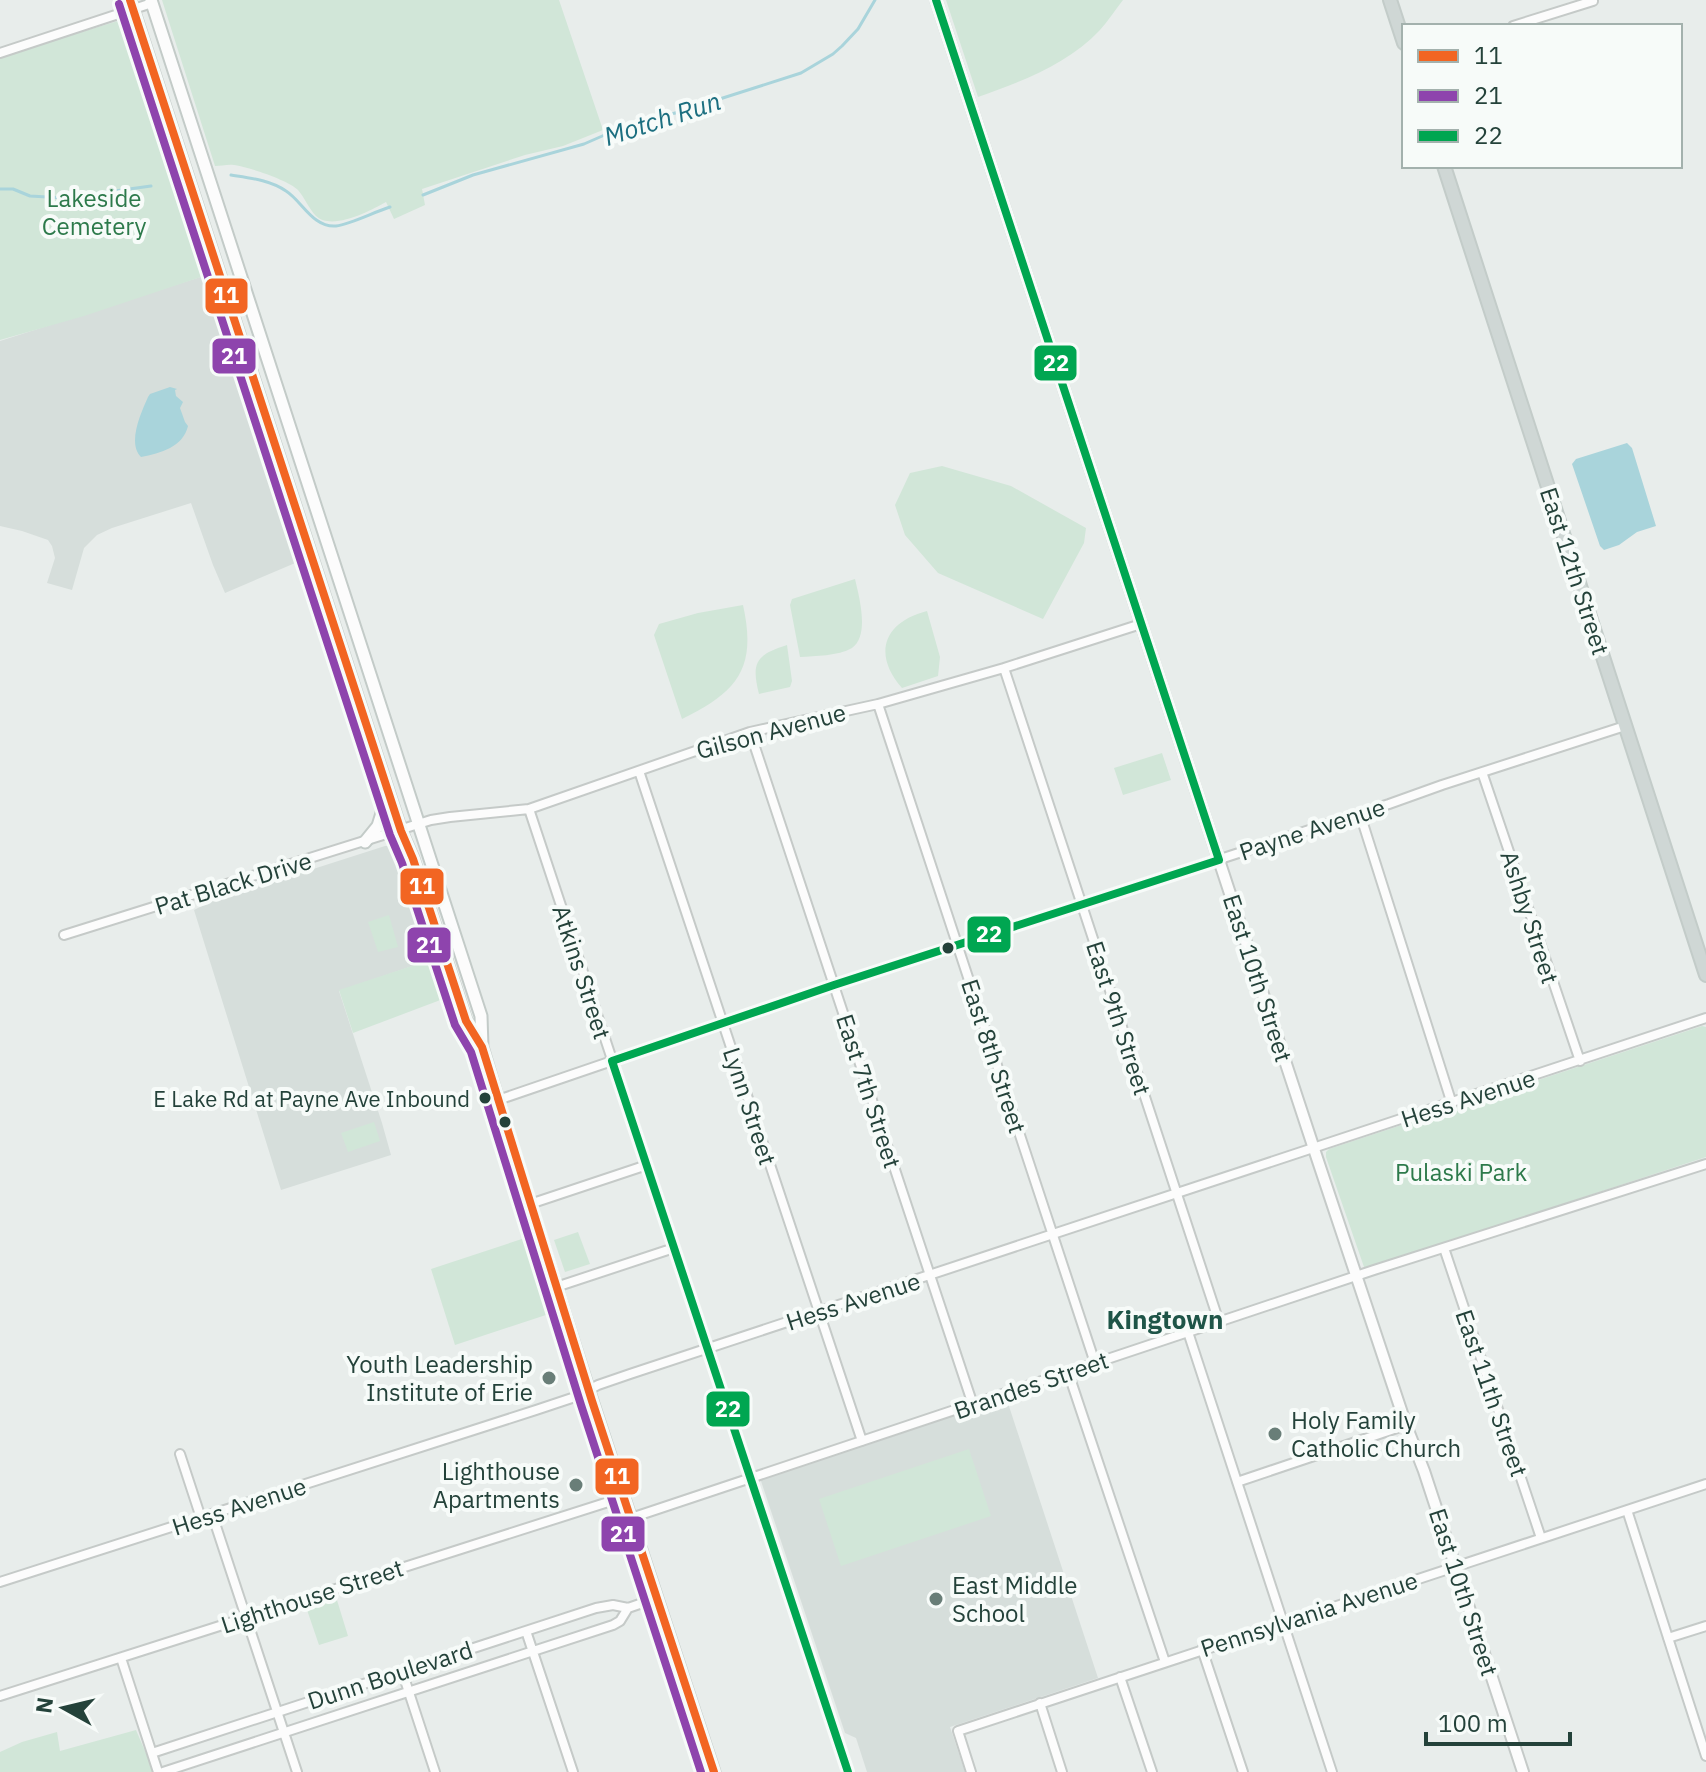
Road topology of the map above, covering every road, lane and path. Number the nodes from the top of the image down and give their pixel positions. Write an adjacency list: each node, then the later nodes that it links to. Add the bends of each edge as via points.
1 (936, 0): 10 (street, East 10th Street)
2 (1390, 0): 7 (main road)
3 (1593, 1): 6 (street)
4 (152, 2): 5 (street); 20 (main road)
5 (132, 5): 8 (street); 17 (main road)
6 (1519, 24)
7 (1402, 37)
8 (0, 53)
9 (1445, 168): 13 (main road, East 12th Street)
10 (1141, 624): 11 (street, Gilson Avenue); 23 (street, East 10th Street)
11 (1004, 668): 12 (street, Gilson Avenue); 24 (street, East 9th Street)
12 (878, 704): 14 (street, Gilson Avenue); 26 (street, East 8th Street)
13 (1625, 726): 16 (street, Payne Avenue); 27 (main road, East 12th Street)
14 (750, 732): 15 (street, Gilson Avenue); 28 (street, East 7th Street)
15 (639, 771): 18 (street, Gilson Avenue); 30 (street, Lynn Street)
16 (1482, 772): 19 (street, Payne Avenue); 33 (street, Ashby Street)
17 (388, 793): 21 (main road); 22 (main road, via 378,826)
18 (529, 809): 20 (street, Gilson Avenue); 32 (street, Atkins Street)
19 (1360, 814): 23 (street, Payne Avenue); 35 (street)
20 (419, 824): 21 (street, Gilson Avenue); 31 (main road, via 481,1016)
21 (401, 831): 22 (street, Pat Black Drive); 31 (main road, via 466,1021)
22 (365, 842): 25 (street, Pat Black Drive)
23 (1219, 860): 24 (street, Payne Avenue); 36 (street, East 10th Street)
24 (1082, 904): 26 (street, Payne Avenue); 39 (street, East 9th Street)
25 (64, 935)
26 (957, 945): 28 (street, Payne Avenue); 41 (street, East 8th Street)
27 (1706, 975)
28 (834, 985): 30 (street, Payne Avenue); 44 (street, East 7th Street)
29 (1706, 1018): 33 (street, Hess Avenue)
30 (723, 1023): 32 (street, Payne Avenue); 47 (street, Lynn Street)
31 (482, 1047): 34 (main road)
32 (612, 1061): 34 (street, Payne Avenue); 38 (street, Atkins Street)
33 (1580, 1061): 35 (street, Hess Avenue)
34 (498, 1100): 40 (main road)
35 (1452, 1104): 36 (street, Hess Avenue)
36 (1314, 1149): 39 (street, Hess Avenue); 45 (street, East 10th Street)
37 (1706, 1164): 43 (street, Brandes Street)
38 (647, 1165): 40 (street); 42 (street, Atkins Street)
39 (1177, 1194): 41 (street, Hess Avenue); 48 (street, East 9th Street)
40 (530, 1204): 46 (main road)
41 (1053, 1235): 44 (street, Hess Avenue); 51 (street, East 8th Street)
42 (674, 1248): 46 (street); 50 (street, Atkins Street)
43 (1444, 1248): 45 (street, Brandes Street); 66 (street, East 11th Street)
44 (930, 1275): 47 (street, Hess Avenue); 54 (street, East 7th Street)
45 (1358, 1276): 48 (street, Brandes Street); 55 (street, East 10th Street)
46 (556, 1287): 53 (main road)
47 (819, 1312): 50 (street, Hess Avenue); 56 (street, Lynn Street)
48 (1219, 1322): 49 (street, Brandes Street)
49 (1188, 1332): 51 (street, Brandes Street); 59 (street)
50 (707, 1349): 53 (street, Hess Avenue); 58 (street, Atkins Street)
51 (1095, 1363): 52 (street, Brandes Street)
52 (1068, 1372): 54 (street, Brandes Street); 79 (street)
53 (589, 1390): 61 (main road); 63 (street, Hess Avenue)
54 (973, 1405): 56 (street, Brandes Street)
55 (1406, 1425): 59 (street); 67 (street, East 10th Street)
56 (862, 1441): 58 (street, Brandes Street)
57 (180, 1454): 64 (street)
58 (750, 1478): 65 (street, Brandes Street); 89 (street, Atkins Street)
59 (1237, 1482): 72 (street)
60 (1706, 1484): 62 (street, Pennsylvania Avenue)
61 (624, 1497): 65 (main road); 71 (street, Lighthouse Street)
62 (1627, 1510): 66 (street, Pennsylvania Avenue); 75 (street)
63 (212, 1514): 64 (street, Hess Avenue); 71 (street)
64 (201, 1518): 68 (street, Hess Avenue)
65 (631, 1518): 69 (main road)
66 (1541, 1538): 67 (street, Pennsylvania Avenue)
67 (1455, 1566): 72 (street, Pennsylvania Avenue); 100 (street, East 10th Street)
68 (0, 1582)
69 (657, 1598): 70 (street, Dunn Boulevard); 94 (main road)
70 (628, 1608): 74 (street, Dunn Boulevard, via 605,1605); 77 (street, Dunn Boulevard, via 613,1625)
71 (247, 1617): 78 (street, Lighthouse Street); 85 (street)
72 (1283, 1623): 76 (street, Pennsylvania Avenue); 99 (street)
73 (1706, 1626): 75 (street)
74 (526, 1631): 77 (street); 80 (street, Dunn Boulevard)
75 (1668, 1638): 88 (street)
76 (1202, 1649): 79 (street, Pennsylvania Avenue); 98 (street)
77 (532, 1651): 82 (street, Dunn Boulevard); 93 (street)
78 (121, 1658): 83 (street, Lighthouse Street); 87 (street)
79 (1165, 1662): 81 (street, Pennsylvania Avenue)
80 (402, 1671): 82 (street); 85 (street, Dunn Boulevard)
81 (1120, 1677): 84 (street, Pennsylvania Avenue); 97 (street)
82 (409, 1692): 86 (street, Dunn Boulevard); 92 (street)
83 (0, 1696)
84 (1040, 1703): 95 (street, Pennsylvania Avenue, via 958,1731); 96 (street)
85 (277, 1712): 86 (street); 87 (street, Dunn Boulevard)
86 (284, 1733): 90 (street, Dunn Boulevard); 91 (street)
87 (152, 1753): 90 (street)
88 (1706, 1756)
89 (844, 1771)
90 (161, 1772)
91 (297, 1772)
92 (435, 1772)
93 (573, 1772)
94 (714, 1772)
95 (971, 1772)
96 (1062, 1772)
97 (1152, 1772)
98 (1243, 1772)
99 (1332, 1772)
100 (1523, 1772)

